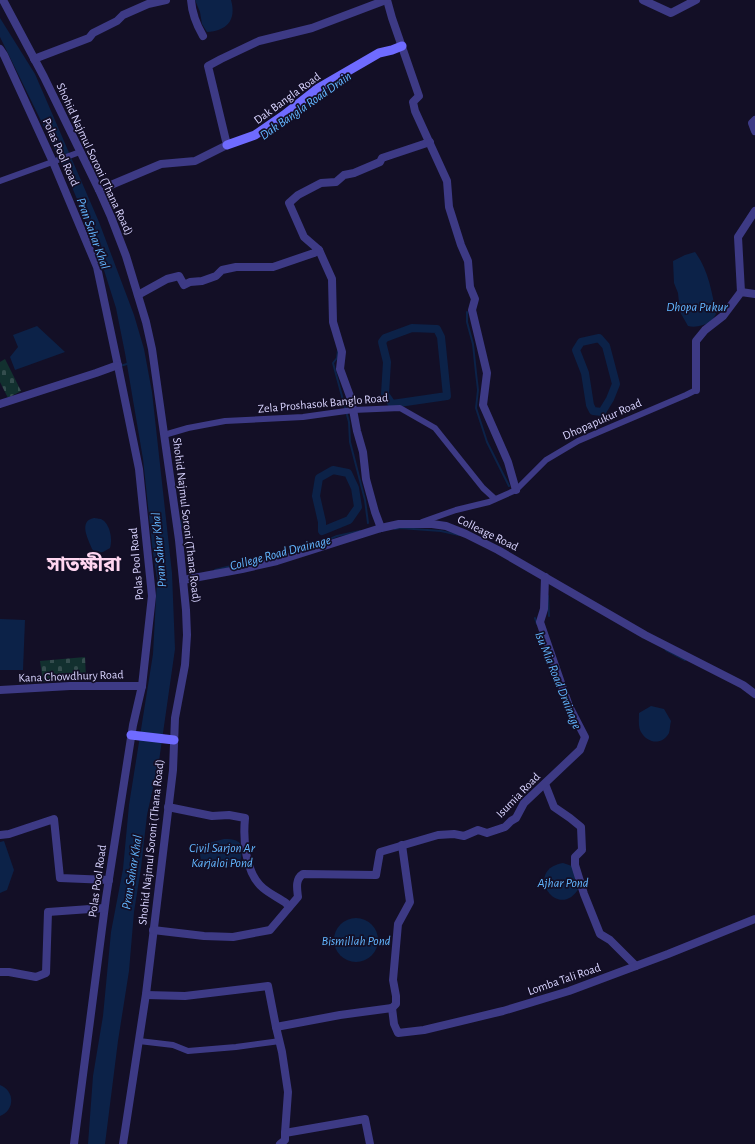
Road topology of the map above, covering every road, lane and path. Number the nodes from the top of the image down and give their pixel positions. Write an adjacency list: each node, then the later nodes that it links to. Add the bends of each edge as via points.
1 (3, 0): 10 (street, Shohid Najmul Soroni (Thana Road))
2 (166, 0): 10 (street, via 148,4 123,15 89,38)
3 (191, 0): 7 (street, via 192,13)
4 (386, 0): 8 (street); 14 (street, via 312,28 259,41 208,66)
5 (643, 0): 6 (street, via 671,13)
6 (696, 0)
7 (203, 36)
8 (402, 46): 13 (street, via 419,96 413,102 415,111); 14 (main road, Dak Bangla Road, via 379,53 317,89 255,135)
9 (0, 49): 16 (street, Polas Pool Road)
10 (34, 60): 15 (street, Shohid Najmul Soroni (Thana Road))
11 (755, 120): 12 (street, via 752,123)
12 (755, 131)
13 (430, 142): 20 (street, via 385,156 380,162 344,175 336,182 321,183 292,199 290,202 304,237); 29 (street, via 446,181 449,207 460,245 468,261 470,287 476,299 472,310 486,373 483,405 508,462)
14 (227, 146): 18 (street, via 195,161 160,164)
15 (80, 152): 16 (street); 18 (street, Shohid Najmul Soroni (Thana Road))
16 (54, 162): 17 (street); 24 (street, Polas Pool Road, via 97,267)
17 (0, 181)
18 (99, 190): 23 (street, Shohid Najmul Soroni (Thana Road), via 126,256)
19 (755, 212): 21 (street, via 738,237)
20 (319, 250): 23 (street, via 272,267 236,267 222,270 216,276 184,285 179,276 167,279); 27 (street, via 332,279 333,322 342,352 340,368)
21 (741, 292): 22 (street); 25 (street, Dhopapukur Road, via 723,316 696,341)
22 (755, 294)
23 (138, 295): 28 (street, Shohid Najmul Soroni (Thana Road), via 152,349)
24 (118, 364): 26 (street); 35 (street, Polas Pool Road, via 138,469 152,596)
25 (696, 390): 29 (street, Dhopapukur Road, via 578,441 546,460)
26 (0, 404)
27 (354, 410): 28 (street, Zela Proshasok Banglo Road, via 304,417 224,421); 30 (street, Zela Proshasok Banglo Road, via 400,408 435,428 483,488); 32 (street, via 366,479)
28 (164, 435): 34 (street, Shohid Najmul Soroni (Thana Road))
29 (516, 490): 30 (street, Dhopapukur Road)
30 (495, 499): 31 (street, Dhopapukur Road)
31 (418, 523): 32 (street, Colleage Road); 33 (street, Colleage Road, via 446,526 466,534)
32 (381, 528): 34 (street, Colleage Road, via 277,561)
33 (545, 577): 37 (street, Colleage Road, via 645,636 743,685); 40 (street, Isumia Road, via 544,610 540,622 569,706 586,737 580,750)
34 (183, 580): 39 (street, Shohid Najmul Soroni (Thana Road), via 186,650)
35 (142, 686): 36 (street, Kana Chowdhury Road, via 70,686); 38 (street, Polas Pool Road)
36 (0, 690)
37 (755, 694)
38 (131, 735): 39 (main road); 44 (street, Polas Pool Road)
39 (174, 740): 41 (street, Shohid Najmul Soroni (Thana Road))
40 (545, 784): 43 (street, Isumia Road, via 524,803 516,818 505,827 487,832 478,830 464,836 438,834); 49 (street, via 554,807 581,827 582,850 575,857 575,865 600,934 610,940)
41 (168, 807): 45 (street, via 212,816 229,815 245,818 243,838 249,864 256,879 263,888); 48 (street, Shohid Najmul Soroni (Thana Road))
42 (0, 835): 44 (street, via 54,819 60,878)
43 (402, 845): 45 (street, Isumia Road, via 380,852 376,875 303,874 297,882 298,897); 52 (street, via 410,902 398,924 393,980 396,1004)
44 (109, 880): 46 (street, Polas Pool Road)
45 (289, 907): 48 (street, via 270,930 233,937)
46 (104, 908): 50 (street, via 48,912 46,973 36,977); 57 (street, Polas Pool Road)
47 (755, 918): 49 (street, Lomba Tali Road)
48 (153, 930): 51 (street, Shohid Najmul Soroni (Thana Road))
49 (636, 966): 52 (street, Lomba Tali Road, via 503,1012 424,1030 398,1033)
50 (0, 972)
51 (146, 995): 53 (street, via 185,996 268,986); 54 (street, Shohid Najmul Soroni (Thana Road))
52 (392, 1008): 53 (street)
53 (276, 1027): 55 (street)
54 (138, 1041): 55 (street, via 174,1045 188,1052); 58 (street, Shohid Najmul Soroni (Thana Road))
55 (280, 1041): 56 (street, via 288,1092)
56 (285, 1133): 59 (street, via 285,1140); 60 (street, via 365,1119)
57 (74, 1144)
58 (123, 1144)
59 (280, 1144)
60 (370, 1144)

